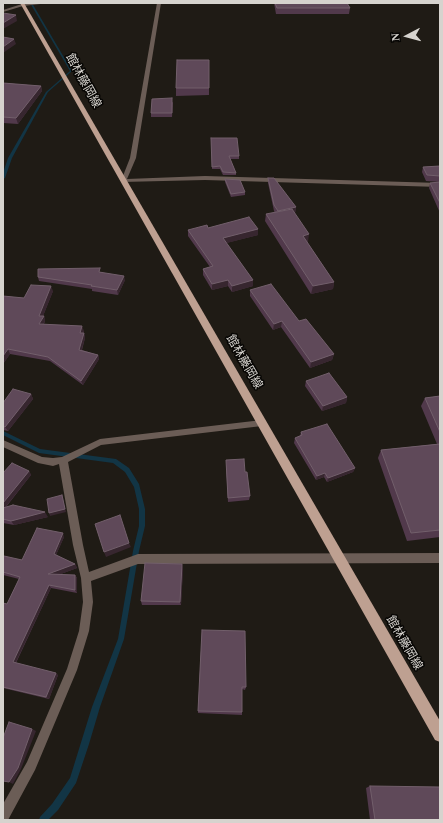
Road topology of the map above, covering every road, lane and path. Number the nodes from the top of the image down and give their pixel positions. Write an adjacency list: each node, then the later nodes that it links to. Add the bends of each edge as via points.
1 (47, 3): 3 (street)
2 (159, 3): 5 (street, via 133,158)
3 (23, 4): 4 (street); 5 (main road, 館林藤岡線)
4 (3, 11)
5 (124, 181): 6 (street, via 205,178); 7 (main road, 館林藤岡線)
6 (440, 185)
7 (262, 423): 9 (street, via 100,442); 11 (main road, 館林藤岡線)
8 (3, 443): 9 (street, via 41,460)
9 (64, 460): 12 (street)
10 (440, 558): 11 (street)
11 (339, 559): 12 (street, via 138,559); 13 (main road, 館林藤岡線)
12 (86, 578): 14 (street, via 88,602 84,632 72,670 31,766)
13 (440, 735)
14 (3, 816)

